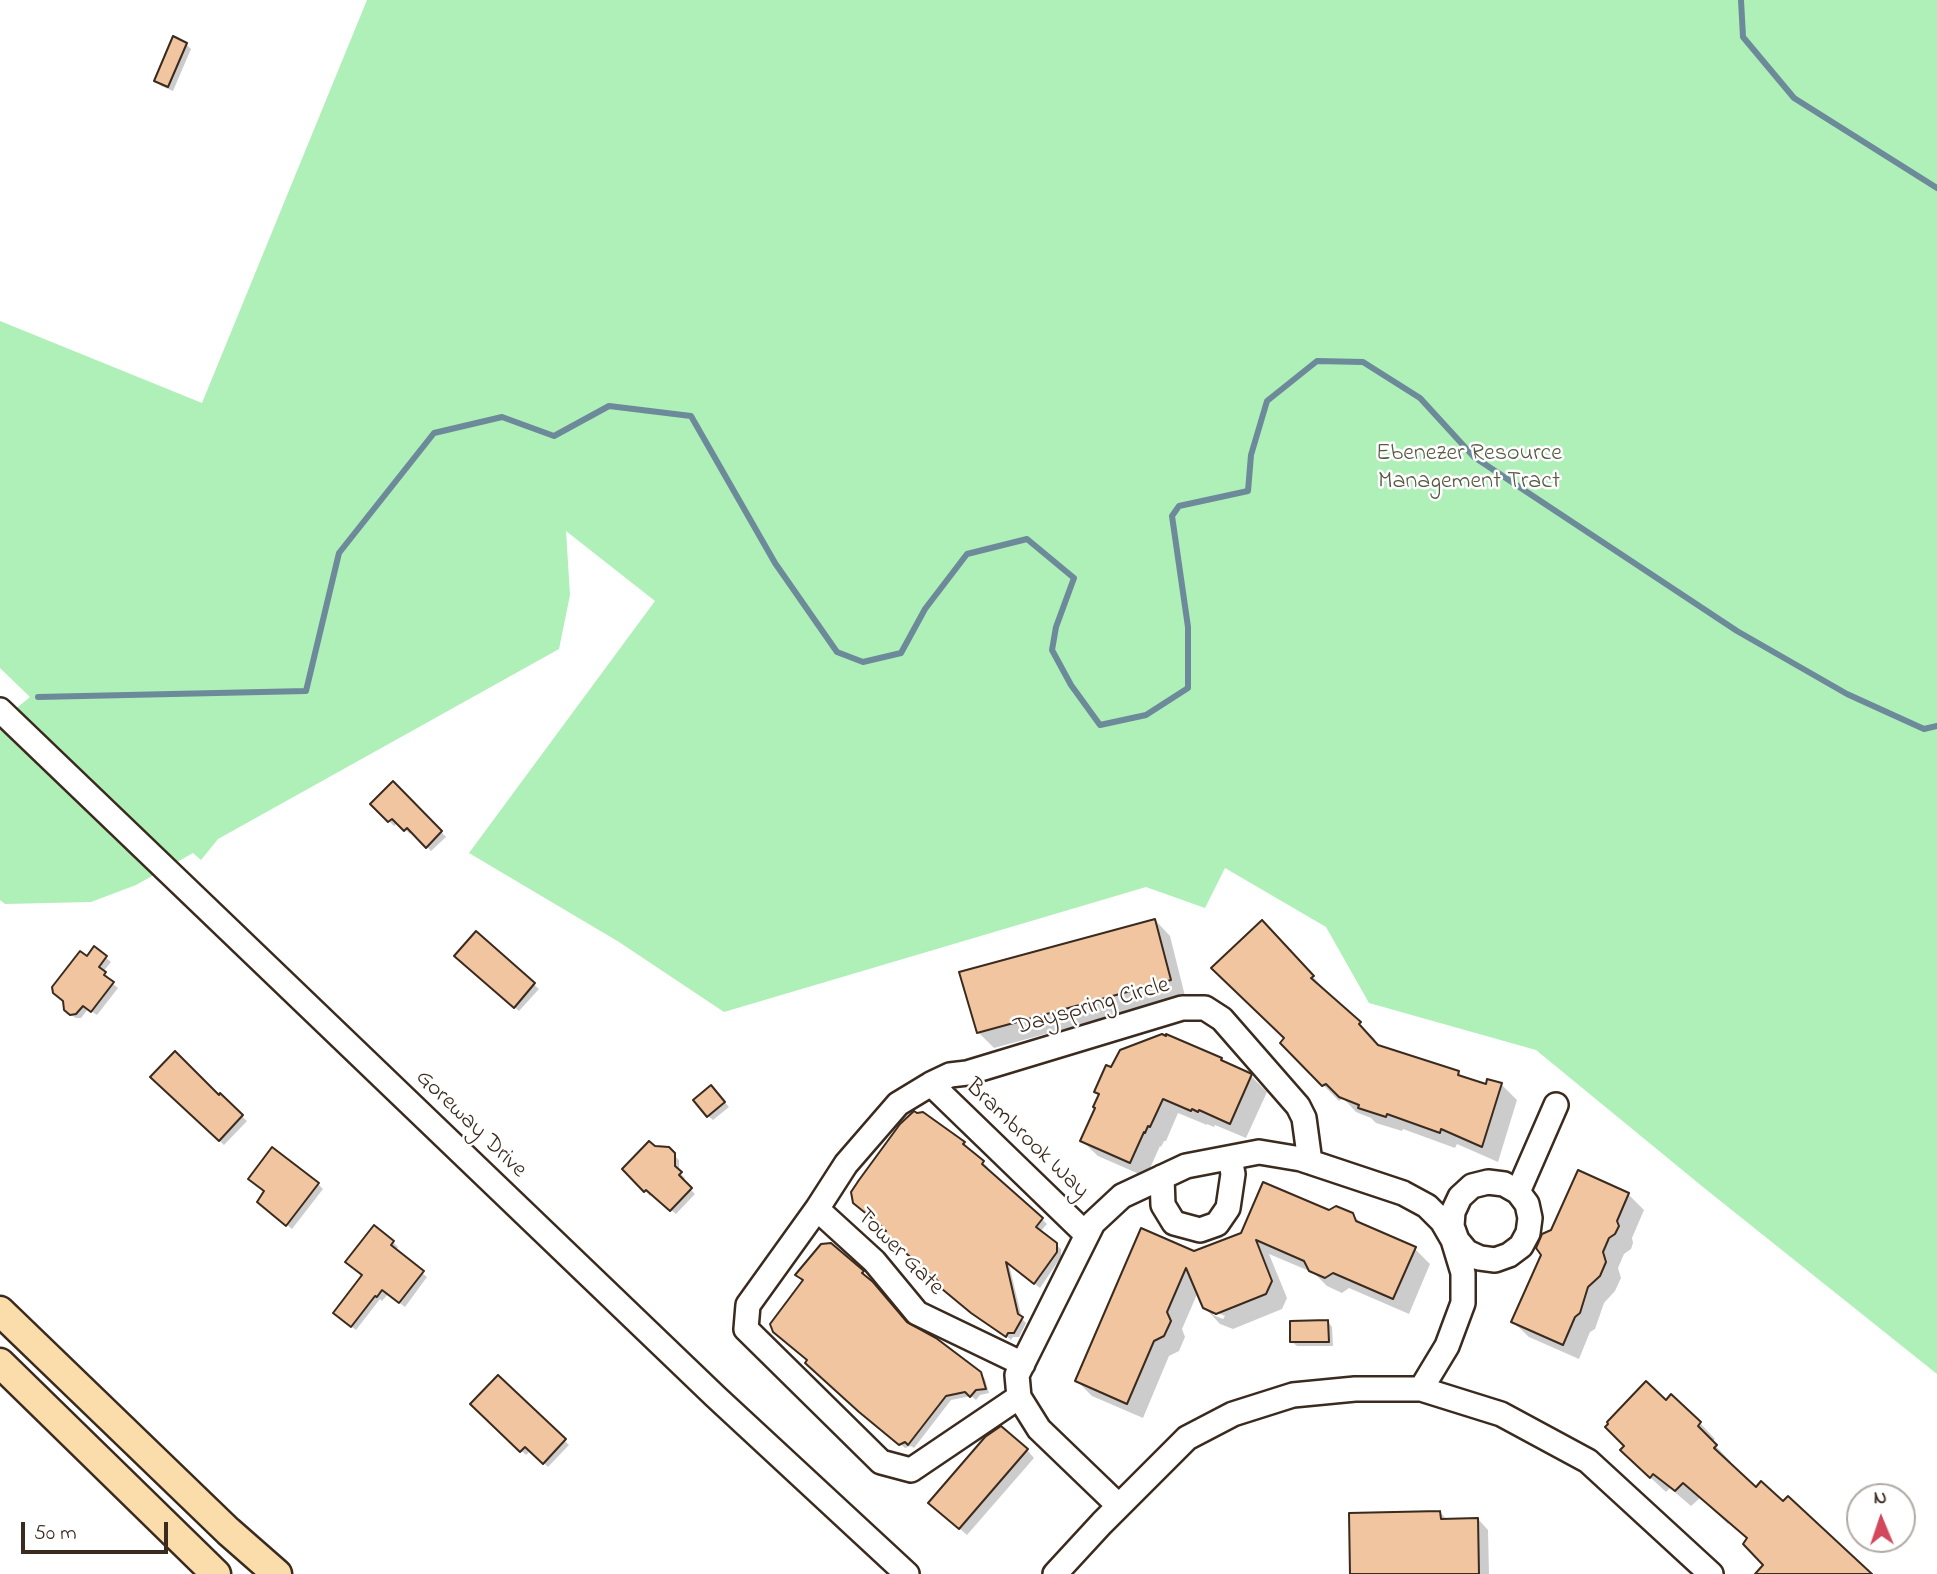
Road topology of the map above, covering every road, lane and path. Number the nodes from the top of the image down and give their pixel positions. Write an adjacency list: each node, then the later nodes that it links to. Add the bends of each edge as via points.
1 (0, 710): 21 (street, Goreway Drive, via 716,1397)
2 (931, 1084): 5 (street, Dayspring Circle, via 1182,1009 1205,1008 1222,1019 1298,1106); 8 (street, Brambrook Way, via 898,1104 846,1164); 10 (street, Brambrook Way)
3 (1556, 1105): 7 (street)
4 (1230, 1158): 5 (street, via 1259,1152); 6 (street, via 1186,1167); 6 (street, via 1233,1174 1228,1208 1217,1224 1200,1230 1174,1223 1163,1205)
5 (1310, 1161): 9 (street, via 1403,1193 1442,1220)
6 (1162, 1178): 10 (street, via 1122,1196 1093,1223)
7 (1518, 1192): 9 (street, via 1504,1184 1472,1186 1460,1197); 12 (street, via 1530,1219 1521,1246 1495,1260)
8 (817, 1209): 15 (street, Tower Gate, via 874,1261 917,1313); 17 (street, Brambrook Way, via 748,1305 746,1329 881,1462 911,1470)
9 (1450, 1220): 11 (street); 12 (street, via 1457,1240)
10 (1087, 1235): 15 (street)
11 (1457, 1252): 12 (street); 16 (street, via 1463,1273 1463,1303 1447,1346)
12 (1480, 1258)
13 (0, 1311): 20 (main road)
14 (0, 1363): 19 (main road)
15 (1023, 1364): 17 (street, via 1017,1375)
16 (1421, 1389): 18 (street, via 1293,1395 1233,1413 1187,1438); 23 (street, via 1502,1414 1588,1461)
17 (1019, 1397): 18 (street, via 1039,1429)
18 (1119, 1506): 22 (street)
19 (216, 1574)
20 (277, 1574)
21 (907, 1574)
22 (1055, 1574)
23 (1711, 1574)

